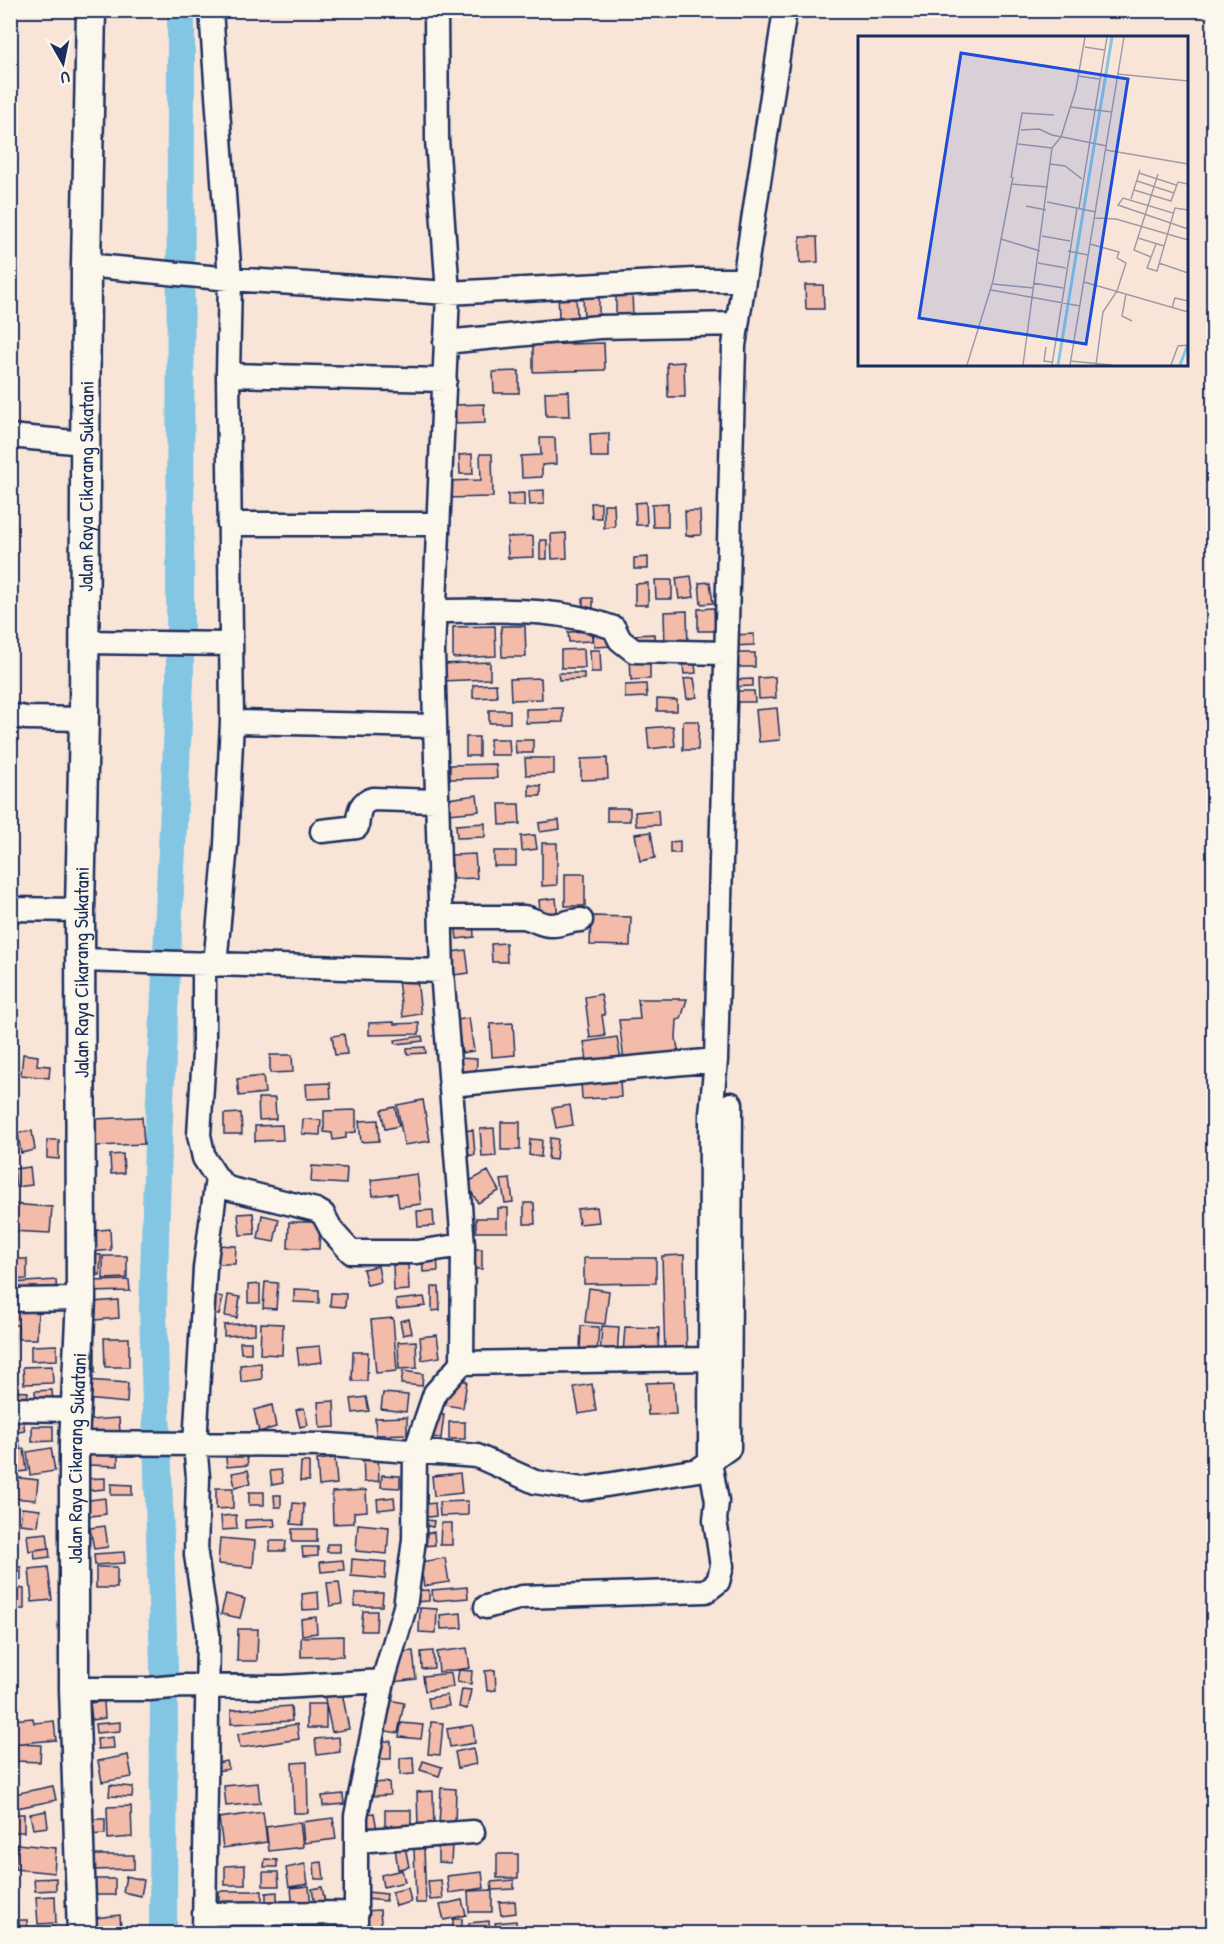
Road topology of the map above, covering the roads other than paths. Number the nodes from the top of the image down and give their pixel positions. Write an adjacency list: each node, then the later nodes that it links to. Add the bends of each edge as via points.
1 (91, 10): 5 (main road, Jalan Raya Cikarang Sukatani)
2 (212, 10): 6 (street)
3 (436, 10): 8 (street, via 437,139)
4 (785, 10): 7 (street)
5 (86, 265): 6 (street); 14 (main road, Jalan Raya Cikarang Sukatani)
6 (219, 278): 8 (street); 11 (street)
7 (744, 280): 8 (street); 9 (street)
8 (448, 293): 10 (street)
9 (736, 324): 10 (street, via 599,327); 20 (street)
10 (445, 342): 12 (street)
11 (228, 375): 12 (street); 15 (street)
12 (445, 380): 16 (street)
13 (10, 436): 14 (street)
14 (84, 443): 18 (main road, Jalan Raya Cikarang Sukatani)
15 (229, 524): 16 (street); 19 (street)
16 (437, 524): 17 (street)
17 (435, 611): 20 (street, via 550,612 614,628 634,651); 24 (street)
18 (84, 642): 19 (street); 22 (main road, Jalan Raya Cikarang Sukatani)
19 (225, 644): 23 (street)
20 (725, 653): 34 (street)
21 (10, 716): 22 (street)
22 (84, 719): 28 (main road, Jalan Raya Cikarang Sukatani)
23 (232, 722): 24 (street); 32 (street, via 226,845)
24 (435, 726): 25 (street)
25 (437, 801): 26 (street, via 373,799 359,809 357,827); 29 (street)
26 (322, 831)
27 (10, 909): 28 (street)
28 (80, 910): 31 (main road, Jalan Raya Cikarang Sukatani)
29 (441, 916): 30 (street, via 523,917 553,926); 33 (street)
30 (581, 920)
31 (81, 960): 32 (street); 39 (main road, Jalan Raya Cikarang Sukatani)
32 (205, 963): 33 (street); 37 (street, via 199,1135 204,1158)
33 (442, 971): 35 (street)
34 (716, 1060): 35 (street); 36 (street)
35 (450, 1085): 38 (street)
36 (711, 1114): 41 (street); 48 (street, via 730,1104 729,1448)
37 (217, 1178): 38 (street, via 227,1188 316,1210 351,1252 417,1252); 46 (street, via 205,1268)
38 (463, 1245): 42 (street)
39 (81, 1299): 40 (street); 44 (main road, Jalan Raya Cikarang Sukatani)
40 (10, 1300)
41 (710, 1359): 42 (street); 48 (street)
42 (462, 1363): 47 (street, via 435,1393)
43 (10, 1408): 44 (street)
44 (74, 1410): 45 (main road, Jalan Raya Cikarang Sukatani)
45 (74, 1443): 46 (street); 52 (main road, Jalan Raya Cikarang Sukatani)
46 (192, 1444): 47 (street, via 329,1445); 51 (street, via 198,1477 196,1555 208,1634)
47 (415, 1452): 48 (street, via 477,1456 535,1482 582,1490 698,1470); 50 (street, via 414,1540 405,1607)
48 (710, 1462): 49 (street, via 722,1566 717,1582 706,1591 522,1597)
49 (486, 1606)
50 (383, 1681): 51 (street, via 282,1687); 54 (street, via 358,1799)
51 (207, 1686): 52 (street); 56 (street)
52 (74, 1689): 57 (main road, Jalan Raya Cikarang Sukatani)
53 (473, 1832): 54 (street)
54 (357, 1841): 55 (street)
55 (356, 1923): 56 (street)
56 (204, 1924)
57 (82, 1934)

